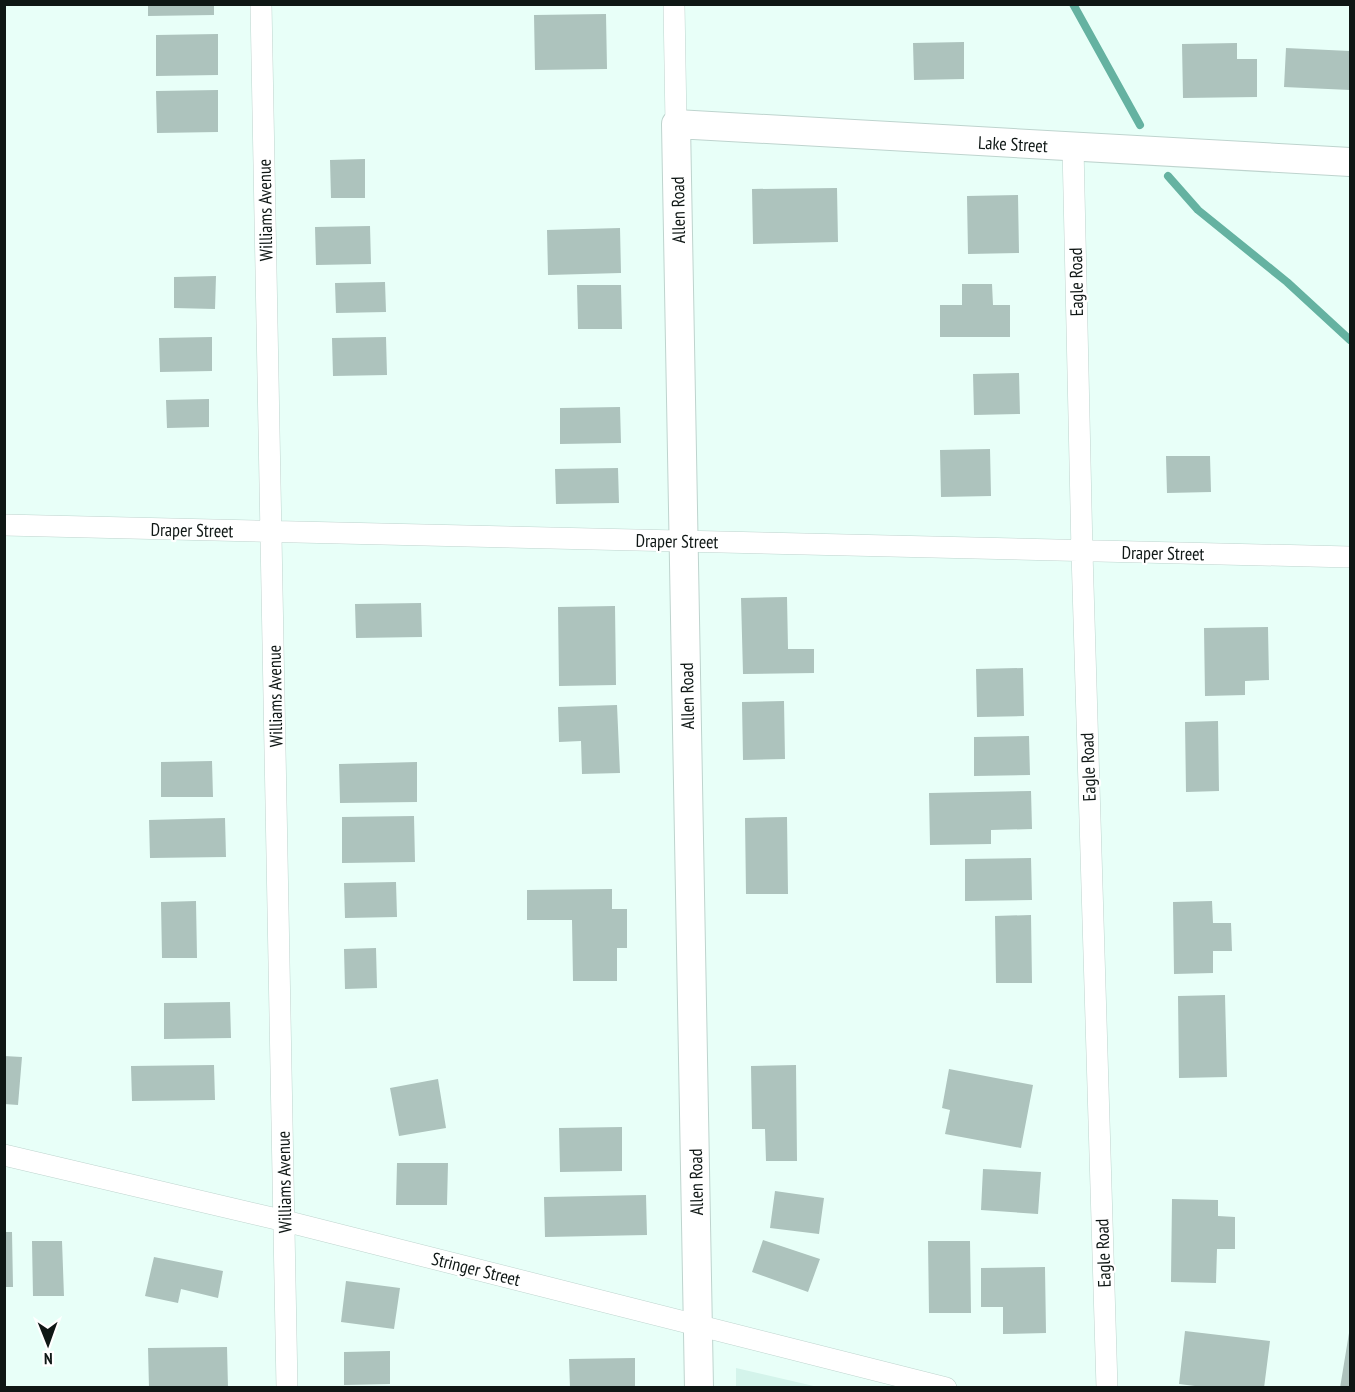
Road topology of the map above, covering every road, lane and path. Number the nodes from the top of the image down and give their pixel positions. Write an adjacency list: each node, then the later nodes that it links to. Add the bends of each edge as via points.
1 (261, 4): 7 (street, Williams Avenue)
2 (674, 4): 3 (street, Allen Road)
3 (676, 124): 4 (street, Lake Street); 8 (street, Allen Road)
4 (1073, 147): 5 (street, Lake Street); 9 (street, Eagle Road)
5 (1350, 162)
6 (4, 525): 7 (street, Draper Street)
7 (272, 532): 8 (street, Draper Street); 12 (street, Williams Avenue)
8 (684, 541): 9 (street, Draper Street); 13 (street, Allen Road)
9 (1082, 552): 10 (street, Draper Street); 17 (street, Eagle Road)
10 (1350, 557)
11 (4, 1155): 12 (street, Stringer Street)
12 (285, 1221): 13 (street, Stringer Street); 14 (street, Williams Avenue)
13 (699, 1326): 15 (street, Allen Road); 16 (street, Stringer Street)
14 (288, 1388)
15 (699, 1388)
16 (946, 1388)
17 (1107, 1388)

